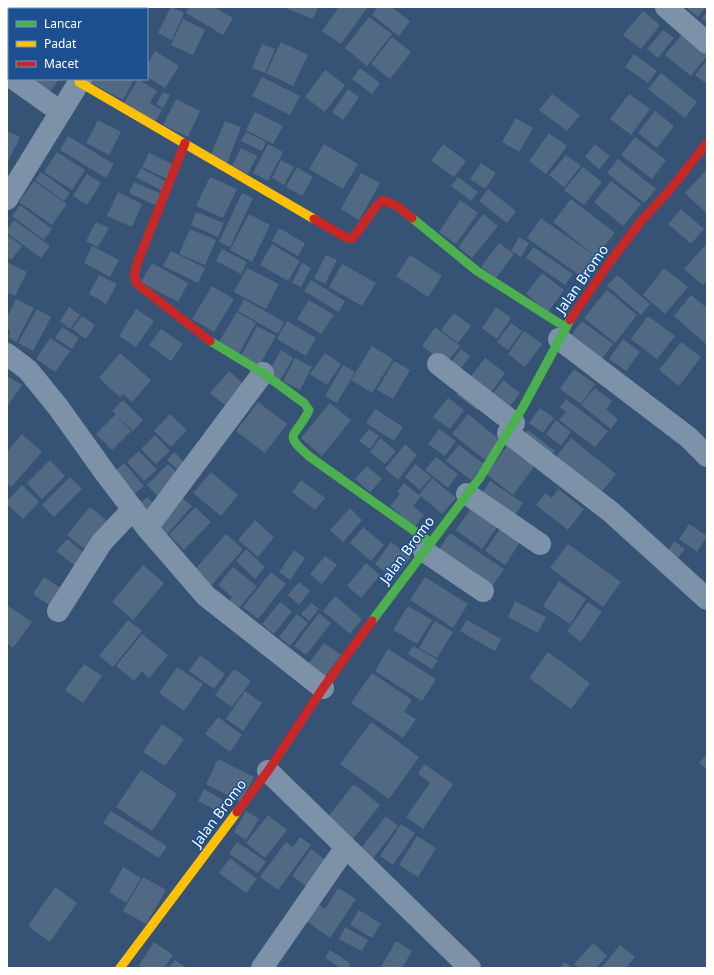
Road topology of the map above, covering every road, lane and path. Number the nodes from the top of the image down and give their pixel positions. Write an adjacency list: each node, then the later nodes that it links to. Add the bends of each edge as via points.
1 (666, 7): 2 (street)
2 (707, 43)
3 (15, 80): 5 (street)
4 (80, 81): 5 (street); 6 (street)
5 (61, 112): 8 (street)
6 (185, 143): 9 (street, via 347,238 353,238 377,205 383,200 390,202 477,271); 12 (street, via 138,261 134,275 137,284 203,337)
7 (707, 144): 9 (street, Jalan Bromo, via 609,263)
8 (7, 199)
9 (562, 333): 13 (street, Jalan Bromo); 14 (street, via 688,437)
10 (7, 354): 16 (street, via 28,370 38,382)
11 (438, 364): 13 (street)
12 (263, 373): 17 (street); 19 (street, via 304,402 309,410 296,428 292,439 294,443)
13 (511, 428): 15 (street, Jalan Bromo); 21 (street, via 611,512)
14 (707, 456)
15 (467, 494): 18 (street); 19 (street, Jalan Bromo)
16 (133, 509): 17 (street); 22 (street, via 102,542)
17 (147, 528): 23 (street, via 206,596)
18 (540, 544)
19 (427, 547): 20 (street); 23 (street, Jalan Bromo)
20 (483, 591)
21 (707, 598)
22 (58, 611)
23 (324, 688): 24 (street, Jalan Bromo)
24 (268, 771): 25 (street); 26 (street, Jalan Bromo)
25 (346, 847): 27 (street); 28 (street)
26 (120, 968)
27 (262, 968)
28 (470, 968)

